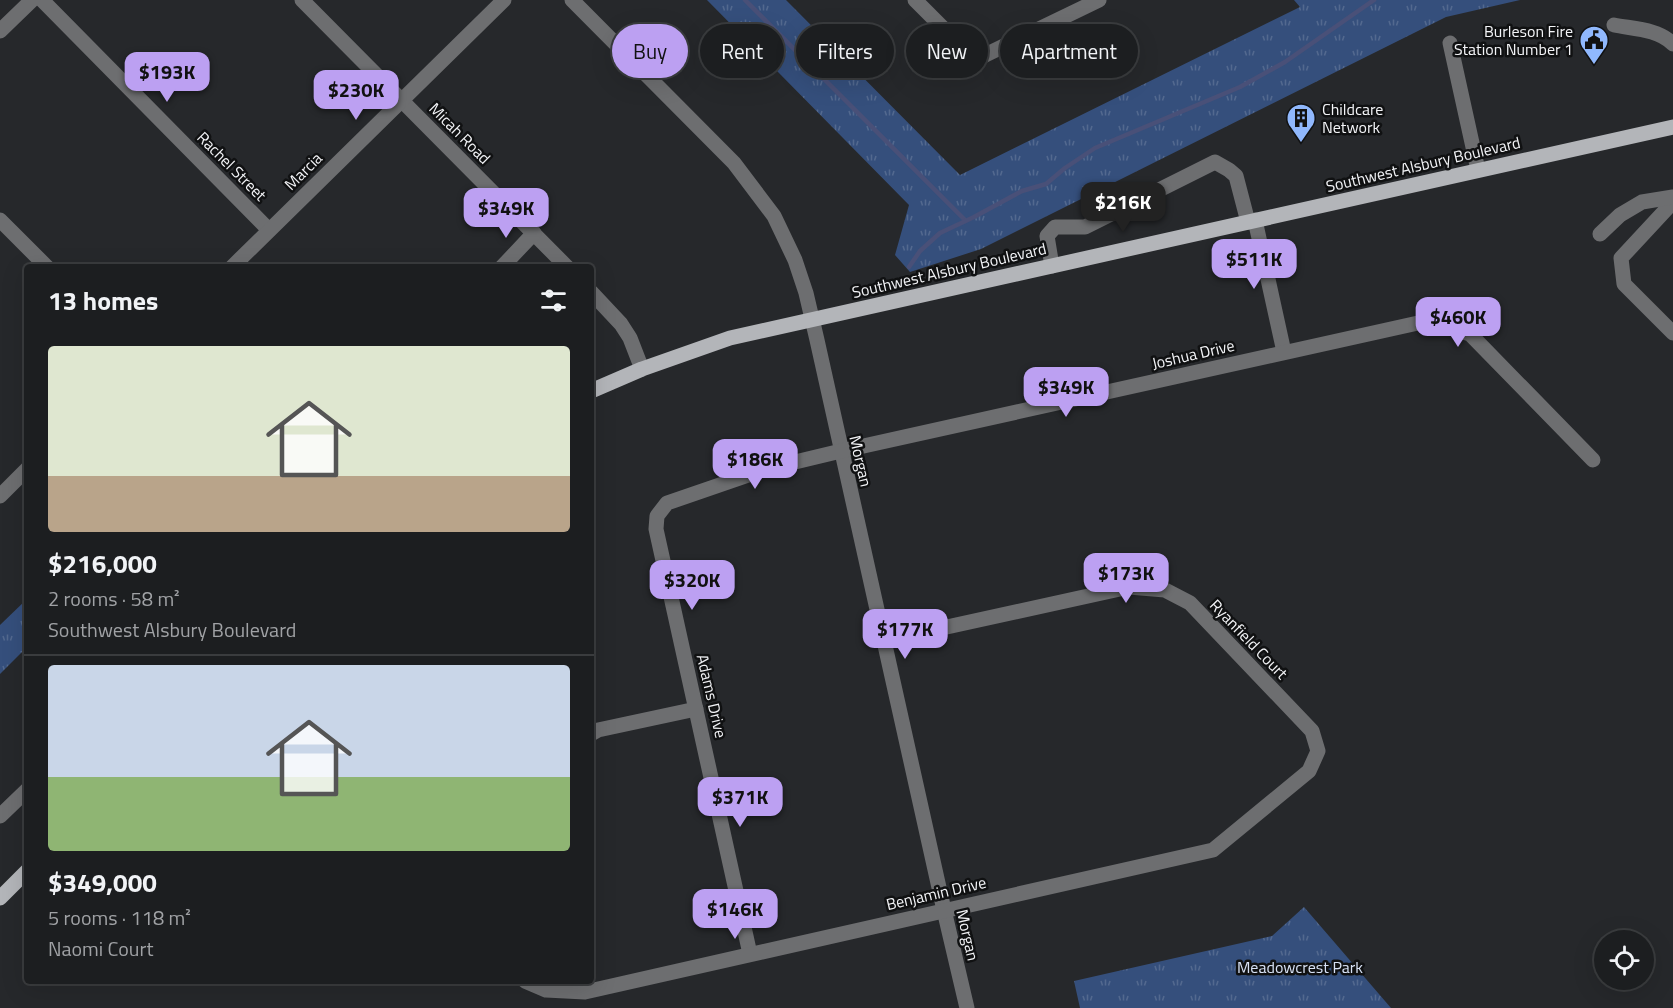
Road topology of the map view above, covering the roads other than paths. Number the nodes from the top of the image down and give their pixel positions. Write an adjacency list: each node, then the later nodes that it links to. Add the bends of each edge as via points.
1 (32, 0): 9 (street)
2 (42, 0): 19 (street, Rachel Street)
3 (303, 0): 12 (street, Micah Road)
4 (504, 0): 12 (street, Marcia)
5 (572, 0): 28 (street, Morgan, via 734,163 774,216 795,260)
6 (915, 0): 7 (street, via 975,60)
7 (1099, 0)
8 (1614, 25): 11 (street, via 1662,35)
9 (0, 31)
10 (1450, 43): 14 (street)
11 (1673, 44)
12 (401, 100): 19 (street, Marcia); 20 (street, Micah Road)
13 (1673, 127): 14 (main road, Southwest Alsbury Boulevard)
14 (1479, 170): 18 (main road, Southwest Alsbury Boulevard)
15 (1673, 197): 21 (street, via 1642,202)
16 (1673, 202): 29 (street, via 1621,258 1624,284)
17 (0, 220): 22 (street)
18 (1251, 221): 26 (main road, Southwest Alsbury Boulevard); 26 (street, via 1236,176 1215,162 1085,227 1055,226 1047,236); 30 (street)
19 (269, 230): 23 (street, Marcia)
20 (534, 233): 24 (street); 25 (street, Micah Road)
21 (1600, 234)
22 (44, 264)
23 (235, 264)
24 (505, 264)
25 (564, 264)
26 (1052, 266): 28 (main road, Southwest Alsbury Boulevard)
27 (594, 295): 31 (street, via 626,331)
28 (812, 319): 31 (main road, Southwest Alsbury Boulevard, via 730,338); 33 (street, Morgan)
29 (1673, 333)
30 (1284, 352): 33 (street, Joshua Drive); 34 (street, Joshua Drive, via 1418,323 1470,334)
31 (642, 369): 32 (main road, Southwest Alsbury Boulevard)
32 (594, 390)
33 (840, 451): 37 (street, Joshua Drive, via 766,469 667,503); 38 (street, Morgan)
34 (1593, 460)
35 (24, 471): 36 (street)
36 (3, 488)
37 (657, 516): 39 (street, Adams Drive, via 656,529)
38 (884, 641): 41 (street, Ryanfield Court, via 1130,587 1165,590 1190,603 1304,722 1312,731); 46 (street, Morgan)
39 (696, 709): 40 (street); 47 (street, Adams Drive)
40 (594, 732)
41 (1318, 751): 46 (street, Benjamin Drive, via 1309,771 1213,850)
42 (24, 792): 43 (street)
43 (3, 806)
44 (24, 874): 45 (main road)
45 (0, 898)
46 (944, 910): 47 (street, Benjamin Drive); 49 (street, Morgan)
47 (750, 954): 48 (street, Benjamin Drive, via 585,992 546,990)
48 (532, 984)
49 (967, 1008)

